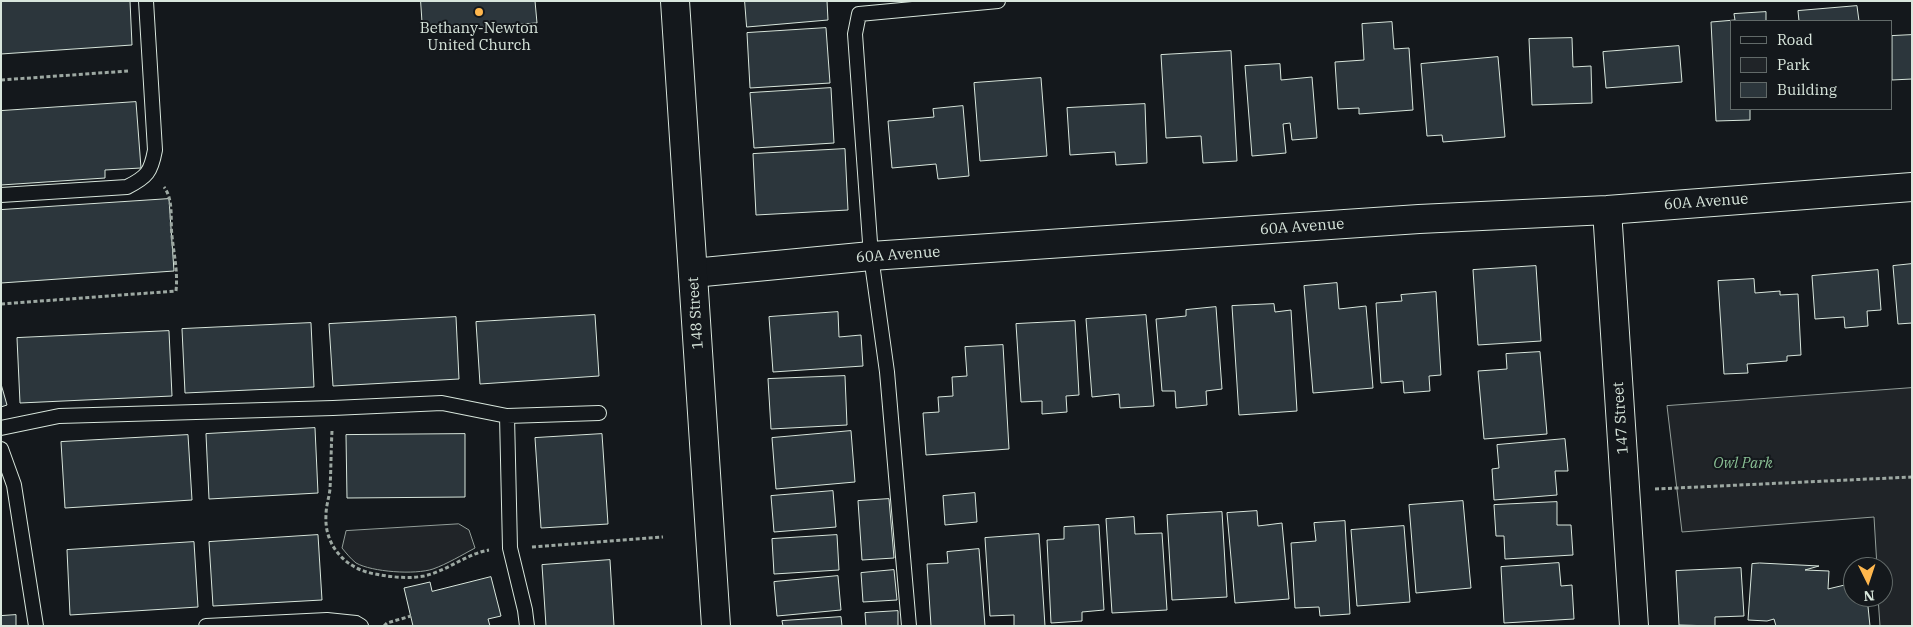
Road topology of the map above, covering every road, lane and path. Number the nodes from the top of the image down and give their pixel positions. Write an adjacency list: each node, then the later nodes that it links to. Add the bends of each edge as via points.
1 (146, 1): 4 (lane)
2 (675, 1): 11 (street, 148 Street)
3 (998, 1): 10 (lane, via 859,14 855,34)
4 (150, 70): 5 (path); 6 (lane, via 155,150)
5 (1, 80)
6 (152, 168): 8 (lane, via 142,180 127,187); 12 (path, via 170,194 178,276 176,291)
7 (1912, 187): 9 (street, 60A Avenue)
8 (1, 195)
9 (1607, 210): 10 (street, 60A Avenue, via 1419,219); 31 (street, 147 Street)
10 (871, 256): 11 (street, 60A Avenue); 30 (lane, via 887,372)
11 (693, 273): 29 (street, 148 Street)
12 (1, 304)
13 (333, 408): 15 (lane, via 442,403); 16 (lane, via 59,416); 22 (path, via 330,489 325,516 327,534 346,563 363,572 412,578 474,554)
14 (599, 413): 15 (lane)
15 (507, 416): 22 (lane)
16 (1, 428)
17 (1, 449): 24 (lane, via 14,485)
18 (1912, 477): 19 (path)
19 (1654, 489)
20 (663, 537): 21 (path)
21 (550, 545)
22 (510, 548): 28 (lane)
23 (411, 616): 27 (path)
24 (36, 626)
25 (206, 626): 26 (lane, via 327,620)
26 (361, 626)
27 (384, 626)
28 (527, 626)
29 (716, 626)
30 (909, 626)
31 (1634, 626)

